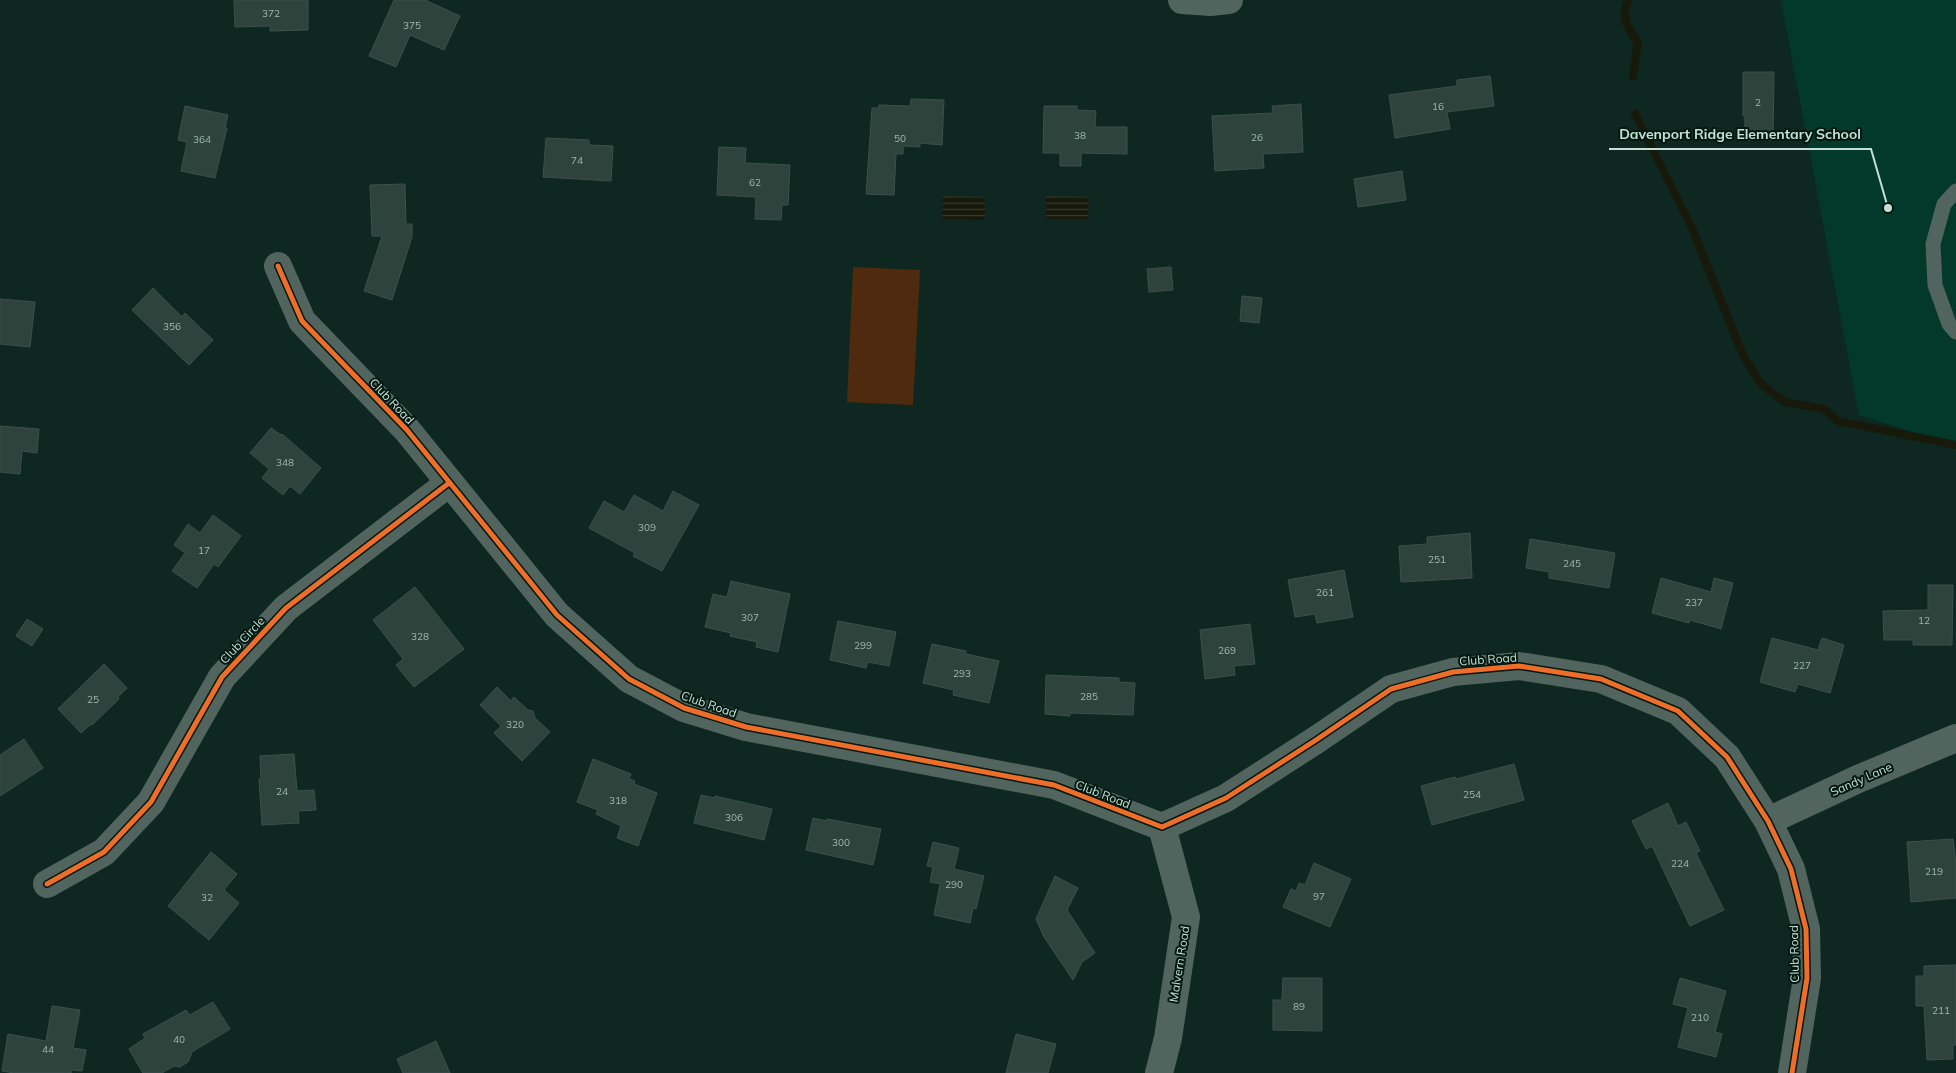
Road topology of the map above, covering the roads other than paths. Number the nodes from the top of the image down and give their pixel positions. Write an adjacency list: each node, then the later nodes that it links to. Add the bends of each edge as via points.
1 (1182, 0): 2 (street)
2 (1229, 0)
3 (1956, 191): 5 (lane, via 1944,204 1933,244 1935,285 1949,324)
4 (278, 266): 6 (street, Club Road, via 302,321 407,430)
5 (1956, 332)
6 (449, 483): 9 (street, Club Road, via 557,615 629,679 684,708 746,727 1054,785); 10 (street, Club Circle, via 286,608 222,677 151,802 104,852)
7 (1956, 738): 8 (street, Sandy Lane)
8 (1768, 821): 9 (street, Club Road, via 1727,757 1678,711 1601,679 1519,666 1453,672 1391,689 1226,798); 12 (street, Club Road, via 1791,869 1806,929 1807,978)
9 (1162, 827): 11 (street, Malvern Road, via 1186,917 1168,1038)
10 (47, 884)
11 (1159, 1073)
12 (1792, 1073)

